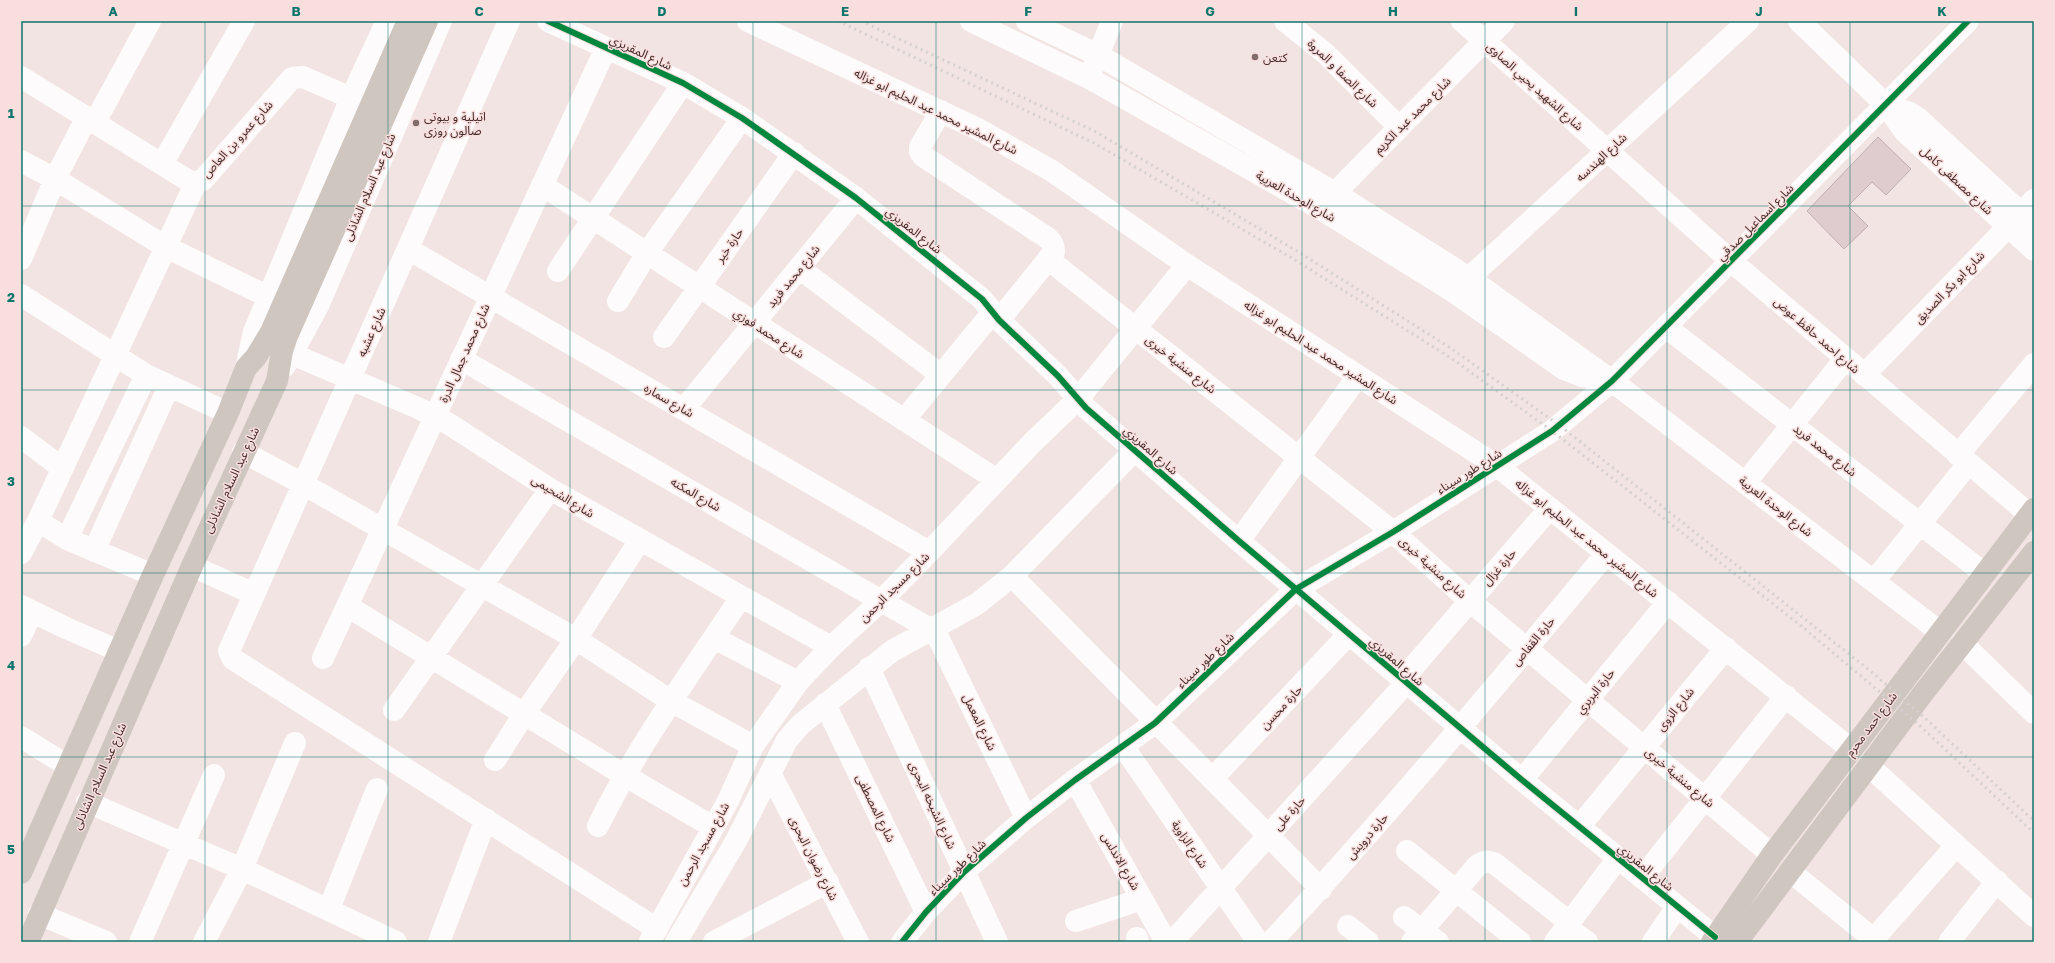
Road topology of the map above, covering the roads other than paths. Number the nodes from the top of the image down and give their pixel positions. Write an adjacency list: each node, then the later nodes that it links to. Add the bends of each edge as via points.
1 (150, 21): 29 (street)
2 (244, 21): 34 (street)
3 (387, 21): 25 (street)
4 (408, 21): 61 (main road)
5 (427, 21): 61 (main road)
6 (441, 21): 66 (street, شارع عبد السلام الشاذلى, via 318,306)
7 (509, 21): 44 (street, شارع عشبه)
8 (548, 21): 20 (street, شارع المقريزي)
9 (748, 21): 27 (street, شارع المشير محمد عبد الحليم ابو غزاله)
10 (971, 21): 23 (street, شارع الوحدة العربية)
11 (1027, 21): 21 (street, شارع الوحدة العربية)
12 (1112, 21): 21 (street)
13 (1285, 21): 30 (street, شارع الصفا و المروة, via 1326,54)
14 (1462, 21): 19 (street, شارع الشهيد يحيي الصاوى)
15 (1504, 21): 19 (street, شارع محمد عبد الكريم)
16 (1748, 21): 31 (street, شارع الهندسه)
17 (1799, 21): 26 (street, شارع مصطفى كامل)
18 (1968, 21): 26 (street, شارع اسماعيل صدقي)
19 (1484, 41): 30 (street, شارع محمد عبد الكريم); 31 (street, شارع الشهيد يحيي الصاوى)
20 (606, 48): 24 (street, شارع المقريزي); 37 (street, شارع محمد جمال الدرة)
21 (1098, 56): 23 (street); 38 (street, شارع الوحدة العربية)
22 (21, 77): 29 (street, شارع عمرو بن العاص)
23 (1089, 78): 40 (street, شارع الوحدة العربية)
24 (683, 83): 28 (street, شارع المقريزي); 42 (street)
25 (351, 98): 36 (street, شارع عمرو بن العاص, via 303,77 292,78 203,180); 57 (street)
26 (1886, 105): 41 (street, شارع مصطفى كامل, via 1906,133); 49 (street, شارع اسماعيل صدقي)
27 (941, 111): 48 (street, via 920,147 920,152 1051,240 1054,252); 50 (street, شارع المشير محمد عبد الحليم ابو غزاله, via 1052,171)
28 (742, 118): 32 (street, شارع المقريزي); 46 (street)
29 (91, 120): 34 (street, شارع عمرو بن العاص); 35 (street)
30 (1399, 127): 38 (street, شارع محمد عبد الكريم)
31 (1607, 151): 49 (street, شارع احمد حافظ عوض); 53 (street, شارع الهندسه)
32 (794, 153): 39 (street, شارع المقريزي); 54 (street, حارة خير)
33 (21, 161): 35 (street)
34 (162, 164): 36 (street, شارع عمرو بن العاص, via 189,181)
35 (56, 179): 43 (street); 47 (street)
36 (196, 182): 43 (street)
37 (542, 185): 42 (street, شارع محمد فوزي); 58 (street, شارع محمد جمال الدرة)
38 (1335, 193): 40 (street, شارع محمد عبد الكريم); 53 (street, شارع الوحدة العربية)
39 (856, 198): 51 (street, شارع محمد فريد); 60 (street, شارع المقريزي, via 969,287)
40 (1320, 208): 55 (street, شارع الوحدة العربية)
41 (2024, 216): 45 (street, شارع مصطفى كامل); 74 (street, شارع ابو بكر الصديق)
42 (592, 218): 46 (street, شارع محمد فوزي); 52 (street)
43 (166, 247): 57 (street); 67 (street)
44 (408, 249): 58 (street, شارع سماره); 76 (street, شارع عشبه)
45 (2034, 250)
46 (647, 253): 54 (street, شارع محمد فوزي); 59 (street)
47 (21, 259)
48 (1048, 259): 60 (street); 64 (street, شارع منشية خيرى)
49 (1731, 261): 63 (street, شارع اسماعيل صدقي); 68 (street, شارع احمد حافظ عوض)
50 (1187, 266): 64 (street, شارع مسجد الرحمن); 75 (street, شارع المشير محمد عبد الحليم ابو غزاله)
51 (799, 268): 62 (street, شارع محمد فريد); 73 (street)
52 (558, 271)
53 (1469, 278): 55 (street, شارع الهندسه); 78 (street, شارع الوحدة العربية)
54 (700, 287): 62 (street, شارع محمد فوزي); 65 (street, حارة خير)
55 (1454, 292): 78 (street, شارع الوحدة العربية, via 1564,369 1582,376)
56 (21, 295): 67 (street)
57 (269, 297): 71 (street, via 254,332)
58 (489, 297): 69 (street, شارع محمد جمال الدرة); 81 (street, شارع سماره)
59 (618, 301)
60 (996, 316): 73 (street); 80 (street, شارع المقريزي)
61 (285, 320): 71 (main road); 77 (main road)
62 (754, 323): 81 (street, شارع محمد فريد); 84 (street, شارع محمد فوزي)
63 (1666, 327): 78 (street, شارع اسماعيل صدقي); 85 (street, شارع محمد فريد)
64 (1137, 329): 80 (street, شارع مسجد الرحمن); 90 (street, شارع منشية خيرى)
65 (664, 337)
66 (292, 354): 76 (street, شارع الشحيمى); 77 (street, شارع عبد السلام الشاذلى)
67 (116, 356): 72 (street); 93 (street)
68 (1845, 358): 74 (street, شارع احمد حافظ عوض); 85 (street)
69 (461, 359): 83 (street, شارع محمد جمال الدرة); 121 (street, شارع المكنه)
70 (2034, 364): 91 (street)
71 (246, 368): 82 (main road)
72 (146, 375): 79 (street); 104 (street)
73 (941, 375): 84 (street)
74 (1864, 375): 91 (street, شارع احمد حافظ عوض)
75 (1358, 376): 90 (street); 92 (street, شارع المشير محمد عبد الحليم ابو غزاله)
76 (350, 379): 83 (street, شارع الشحيمى); 96 (street, شارع عشبه)
77 (276, 381): 89 (main road, شارع عبد السلام الشاذلى)
78 (1612, 381): 86 (street, شارع اسماعيل صدقي); 95 (street, شارع الوحدة العربية)
79 (169, 386): 82 (street); 107 (street)
80 (1078, 399): 88 (street, شارع المقريزي); 94 (street, شارع مسجد الرحمن, via 1042,432)
81 (684, 409): 108 (street, شارع سماره)
82 (228, 413): 114 (main road)
83 (435, 416): 97 (street, شارع الشحيمى); 102 (street, شارع محمد جمال الدرة)
84 (904, 420): 94 (street, شارع محمد فوزي)
85 (1792, 424): 95 (street); 101 (street, شارع محمد فريد)
86 (1552, 431): 92 (street, شارع طور سيناء)
87 (21, 437): 93 (street)
88 (1134, 451): 106 (street, شارع المقريزي); 115 (street, شارع مسجد الرحمن)
89 (243, 452): 96 (street); 112 (main road, شارع عبد السلام الشاذلى)
90 (1300, 457): 103 (street, شارع منشية خيرى); 106 (street)
91 (1963, 459): 99 (street, شارع احمد حافظ عوض); 101 (street)
92 (1497, 466): 98 (street, شارع المشير محمد عبد الحليم ابو غزاله); 103 (street, شارع طور سيناء)
93 (62, 468): 100 (street)
94 (997, 480): 108 (street, شارع مسجد الرحمن)
95 (1746, 482): 116 (street, شارع الوحدة العربية)
96 (303, 484): 102 (street); 119 (street, شارع عشبه)
97 (550, 489): 105 (street, شارع الشحيمى); 117 (street)
98 (1550, 508): 111 (street, شارع المشير محمد عبد الحليم ابو غزاله); 122 (street, حارة غزال)
99 (2032, 512): 113 (main road, شارع احمد محرم)
100 (38, 521): 104 (street); 109 (street)
101 (1920, 523): 113 (street, شارع محمد فريد); 116 (street)
102 (383, 529): 117 (street); 124 (street, شارع محمد جمال الدرة)
103 (1393, 532): 118 (street, شارع طور سيناء); 122 (street, شارع منشية خيرى)
104 (67, 538): 107 (street)
105 (640, 540): 120 (street, شارع الشحيمى); 131 (street)
106 (1239, 541): 118 (street, شارع المقريزي)
107 (94, 551): 114 (street)
108 (929, 552): 121 (street, شارع مسجد الرحمن)
109 (21, 553)
110 (2034, 553): 132 (main road, شارع احمد محرم)
111 (1606, 554): 123 (street, شارع المشير محمد عبد الحليم ابو غزاله); 135 (street, حارة القفاص)
112 (192, 566): 119 (street); 168 (main road, شارع عبد السلام الشاذلى)
113 (1985, 574): 127 (main road, شارع احمد محرم)
114 (153, 575): 136 (main road)
115 (1012, 576): 126 (street, شارع مسجد الرحمن, via 977,604); 149 (street)
116 (1874, 581): 127 (street, شارع الوحدة العربية)
117 (481, 586): 131 (street); 137 (street)
118 (1296, 589): 128 (street, شارع المقريزي); 149 (street, شارع طور سيناء)
119 (254, 594): 170 (street, شارع عشبه, via 232,643 230,651 233,659)
120 (741, 597): 130 (street); 133 (street, شارع الشحيمى)
121 (882, 600): 126 (street, شارع المكنه); 133 (street, شارع مسجد الرحمن)
122 (1470, 601): 135 (street, شارع منشية خيرى); 141 (street, حارة غزال)
123 (1668, 602): 134 (street, شارع المشير محمد عبد الحليم ابو غزاله); 143 (street, حارة البربري)
124 (347, 606): 137 (street); 138 (street, شارع محمد جمال الدرة)
125 (26, 609): 129 (street); 136 (street)
126 (931, 628): 139 (street, شارع مسجد الرحمن); 169 (street, شارع المعمل)
127 (1940, 632): 156 (main road, شارع احمد محرم)
128 (1350, 634): 141 (street, شارع المقريزي); 163 (street, حارة محسن)
129 (21, 636)
130 (714, 638): 140 (street); 144 (street)
131 (576, 639): 144 (street); 148 (street)
132 (1962, 644): 147 (street); 159 (main road, شارع احمد محرم)
133 (831, 647): 140 (street, شارع مسجد الرحمن)
134 (1726, 648): 142 (street, شارع المشير محمد عبد الحليم ابو غزاله); 155 (street, شارع الزوى)
135 (1527, 649): 143 (street, شارع منشية خيرى); 150 (street, حارة القفاص)
136 (119, 650): 158 (main road)
137 (431, 657): 146 (street); 148 (street)
138 (323, 658)
139 (869, 668): 145 (street, شارع مسجد الرحمن); 183 (street, شارع الشيخه البحرى)
140 (798, 682): 153 (street, شارع مسجد الرحمن)
141 (1404, 682): 150 (street, شارع المقريزي); 174 (street, حارة على)
142 (1786, 696): 156 (street, شارع المشير محمد عبد الحليم ابو غزاله); 167 (street)
143 (1588, 700): 155 (street, شارع منشية خيرى); 165 (street, حارة البربري)
144 (671, 701): 153 (street); 162 (street)
145 (825, 704): 160 (street, شارع مسجد الرحمن, via 788,740); 195 (street, شارع المصطفى)
146 (394, 710)
147 (2034, 713)
148 (524, 714): 157 (street); 162 (street)
149 (1155, 723): 154 (street, شارع طور سيناء); 163 (street)
150 (1460, 729): 165 (street, شارع المقريزي); 190 (street, حارة درويش)
151 (21, 737): 158 (street)
152 (295, 743): 182 (street)
153 (753, 746): 172 (street, شارع مسجد الرحمن)
154 (1123, 746): 164 (street, شارع طور سيناء); 189 (street, شارع الزاوية)
155 (1644, 747): 167 (street, شارع منشية خيرى); 173 (street, شارع الزوى)
156 (1852, 750): 179 (main road, شارع احمد محرم)
157 (495, 760)
158 (68, 766): 177 (main road)
159 (1869, 766): 176 (street); 184 (main road, شارع احمد محرم)
160 (770, 773): 188 (street, شارع رضوان البحرى); 199 (street, شارع مسجد الرحمن, via 736,841)
161 (214, 775): 175 (street)
162 (624, 775): 171 (street); 172 (street)
163 (1212, 779): 174 (street)
164 (1075, 780): 169 (street, شارع طور سيناء); 192 (street, شارع الاندلس)
165 (1522, 780): 173 (street, شارع المقريزي)
166 (377, 789): 194 (street)
167 (1705, 799): 179 (street, شارع منشية خيرى); 186 (street)
168 (87, 802): 175 (street); 181 (main road, شارع عبد السلام الشاذلى)
169 (1026, 818): 183 (street, شارع طور سيناء)
170 (486, 819): 203 (street); 212 (street)
171 (598, 826)
172 (713, 826): 203 (street, شارع مسجد الرحمن)
173 (1579, 827): 180 (street, شارع المقريزي)
174 (1268, 836): 189 (street, حارة على); 190 (street)
175 (184, 845): 182 (street); 209 (street)
176 (1955, 847): 187 (street); 206 (street)
177 (31, 850): 181 (main road); 185 (main road)
178 (1407, 851): 191 (street)
179 (1772, 855): 205 (main road, شارع احمد محرم)
180 (1618, 858): 186 (street, شارع المقريزي); 202 (street)
181 (62, 862): 196 (main road, شارع عبد السلام الشاذلى)
182 (242, 868): 194 (street); 210 (street)
183 (964, 872): 195 (street, شارع طور سيناء); 218 (street, شارع الشيخه البحرى)
184 (1791, 872): 206 (street); 227 (main road, شارع احمد محرم)
185 (21, 873)
186 (1642, 878): 193 (street, شارع المقريزي)
187 (1997, 881): 197 (street); 228 (street)
188 (828, 882): 215 (street); 216 (street, شارع رضوان البحرى)
189 (1221, 889): 220 (street, حارة على); 221 (street, شارع الزاوية)
190 (1321, 889): 222 (street, حارة درويش)
191 (1456, 891): 202 (street, via 1482,862 1494,863); 204 (street); 224 (street)
192 (1142, 898): 200 (street); 219 (street, شارع الاندلس)
193 (1677, 907): 205 (street, شارع المقريزي); 226 (street)
194 (329, 909): 211 (street)
195 (926, 912): 217 (street, شارع طور سيناء)
196 (40, 914): 207 (main road, شارع عبد السلام الشاذلى); 208 (street)
197 (2034, 916)
198 (1404, 917): 204 (street)
199 (689, 919): 213 (street, شارع مسجد الرحمن); 214 (street)
200 (1076, 921)
201 (1348, 926): 223 (street)
202 (1563, 930): 225 (street)
203 (653, 936)
204 (1424, 938)
205 (1714, 940)
206 (1874, 941)
207 (28, 942)
208 (106, 942)
209 (140, 942)
210 (204, 942)
211 (396, 942)
212 (439, 942)
213 (676, 942)
214 (703, 942)
215 (714, 942)
216 (858, 942)
217 (902, 942)
218 (997, 942)
219 (1166, 942)
220 (1172, 942)
221 (1258, 942)
222 (1271, 942)
223 (1368, 942)
224 (1520, 942)
225 (1586, 942)
226 (1653, 942)
227 (1737, 942)
228 (1949, 942)

